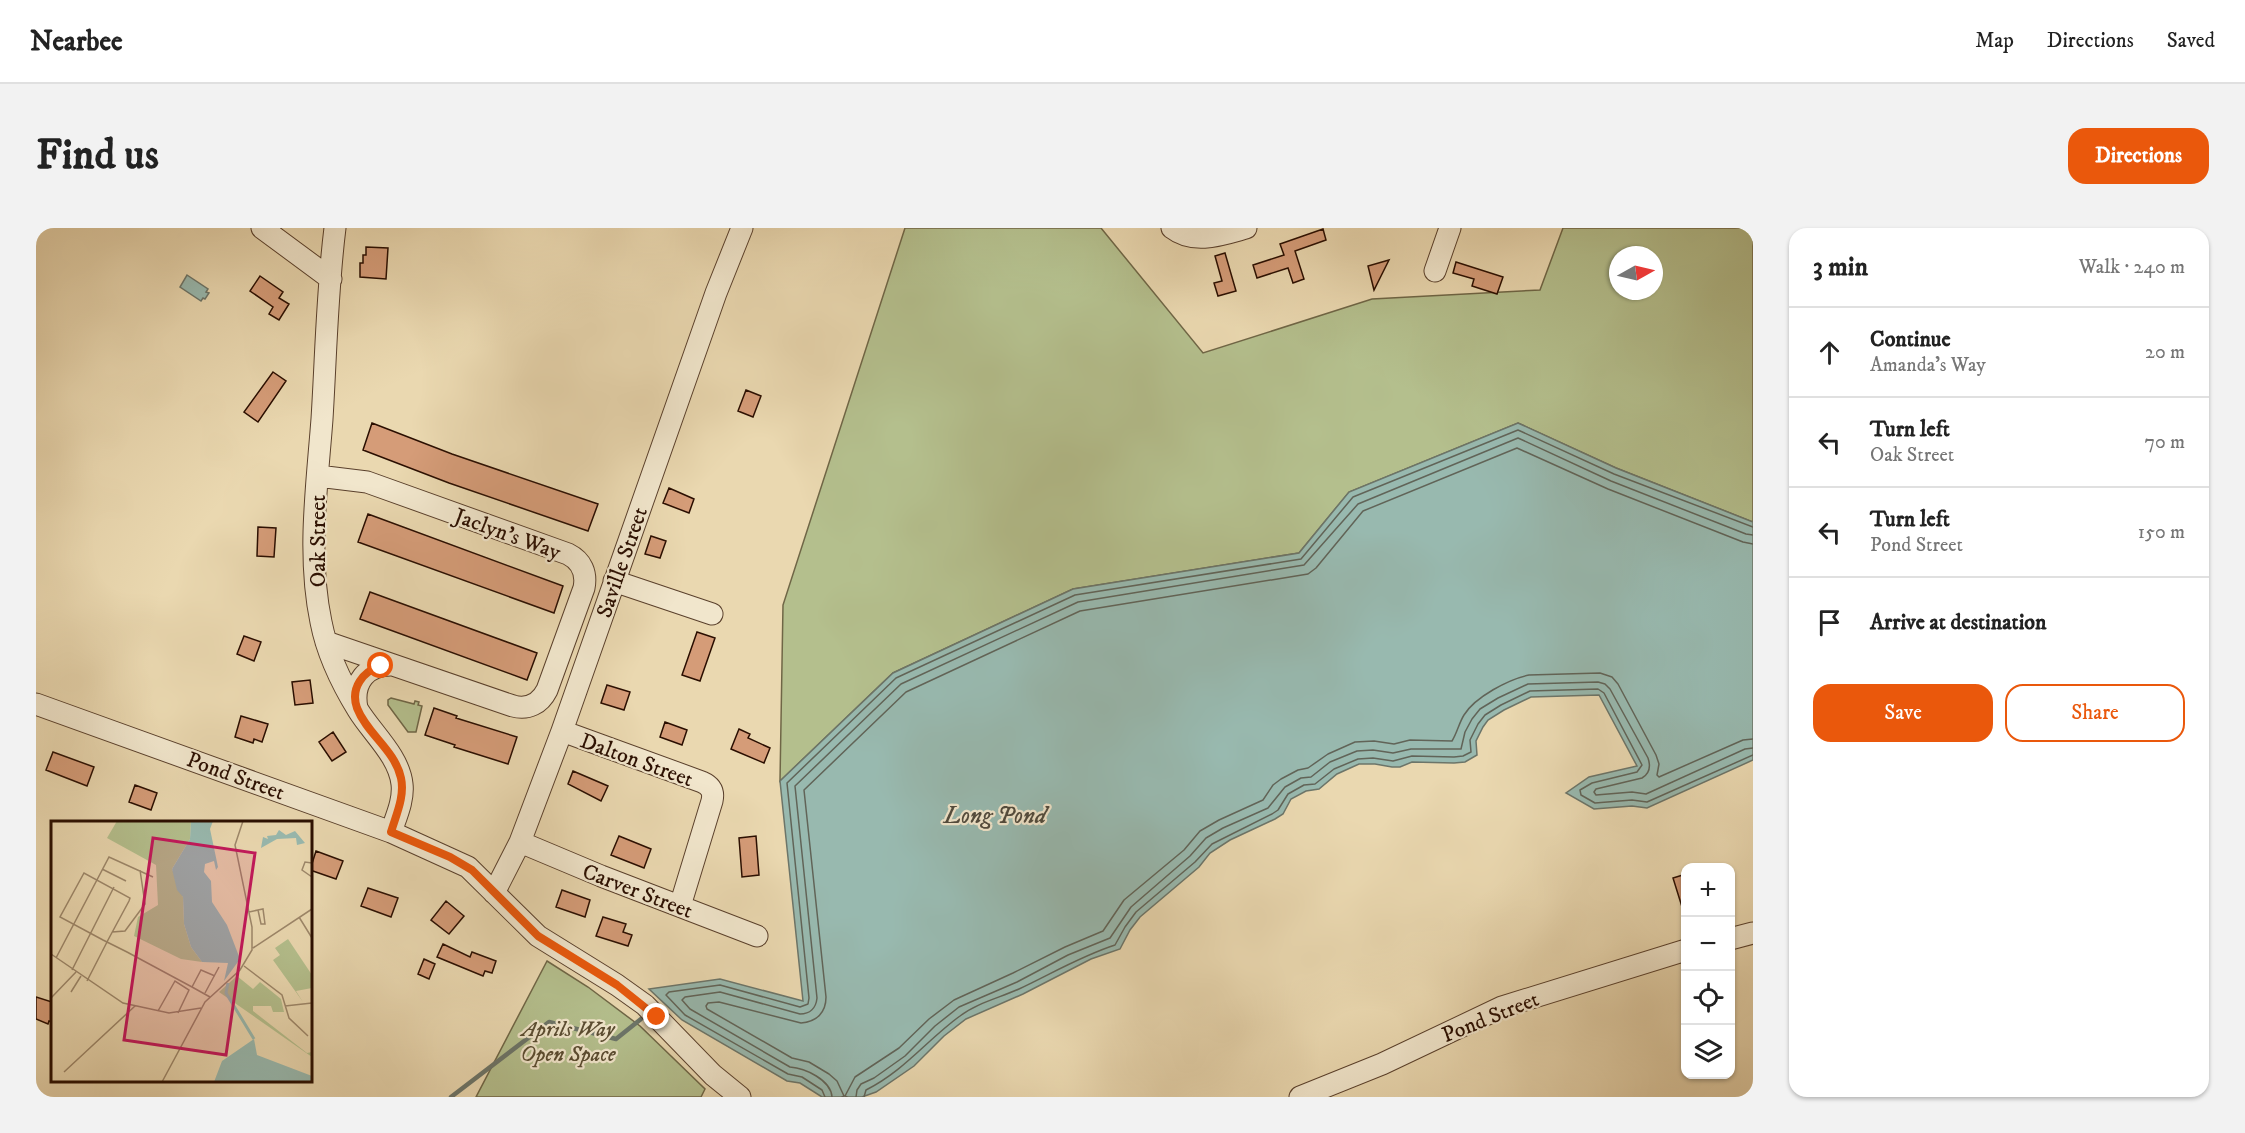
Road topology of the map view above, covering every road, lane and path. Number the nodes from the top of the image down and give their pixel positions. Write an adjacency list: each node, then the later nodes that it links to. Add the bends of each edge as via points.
1 (262, 228): 8 (street)
2 (335, 228): 8 (street, Oak Street)
3 (742, 228): 10 (street, Saville Street)
4 (1172, 228): 5 (street, via 1193,238 1220,236)
5 (1246, 228)
6 (1450, 228): 7 (street)
7 (1435, 271)
8 (331, 279): 9 (street, Oak Street)
9 (318, 476): 12 (street, Oak Street, via 315,572); 13 (street, Jaclyn's Way, via 374,484 568,554 584,571 585,585 547,690 533,705 516,707)
10 (614, 581): 11 (street); 16 (street, Saville Street)
11 (712, 614)
12 (327, 642): 13 (street); 15 (street, Oak Street)
13 (395, 665): 15 (street, via 374,668 363,675 356,692)
14 (36, 704): 17 (street, Pond Street)
15 (357, 709): 17 (street, Oak Street, via 401,777 401,797)
16 (562, 731): 18 (street, Saville Street); 20 (street, Dalton Street, via 711,788 713,798)
17 (391, 832): 19 (street, Pond Street, via 468,867)
18 (520, 842): 19 (street, Saville Street); 20 (street, Carver Street)
19 (494, 893): 25 (street, Pond Street, via 538,936 645,1005)
20 (680, 906): 22 (street, Carver Street)
21 (1753, 933): 23 (street)
22 (757, 936)
23 (1735, 938)
24 (1681, 952): 26 (street, Pond Street, via 1502,1007 1382,1064)
25 (740, 1097)
26 (1300, 1097)

